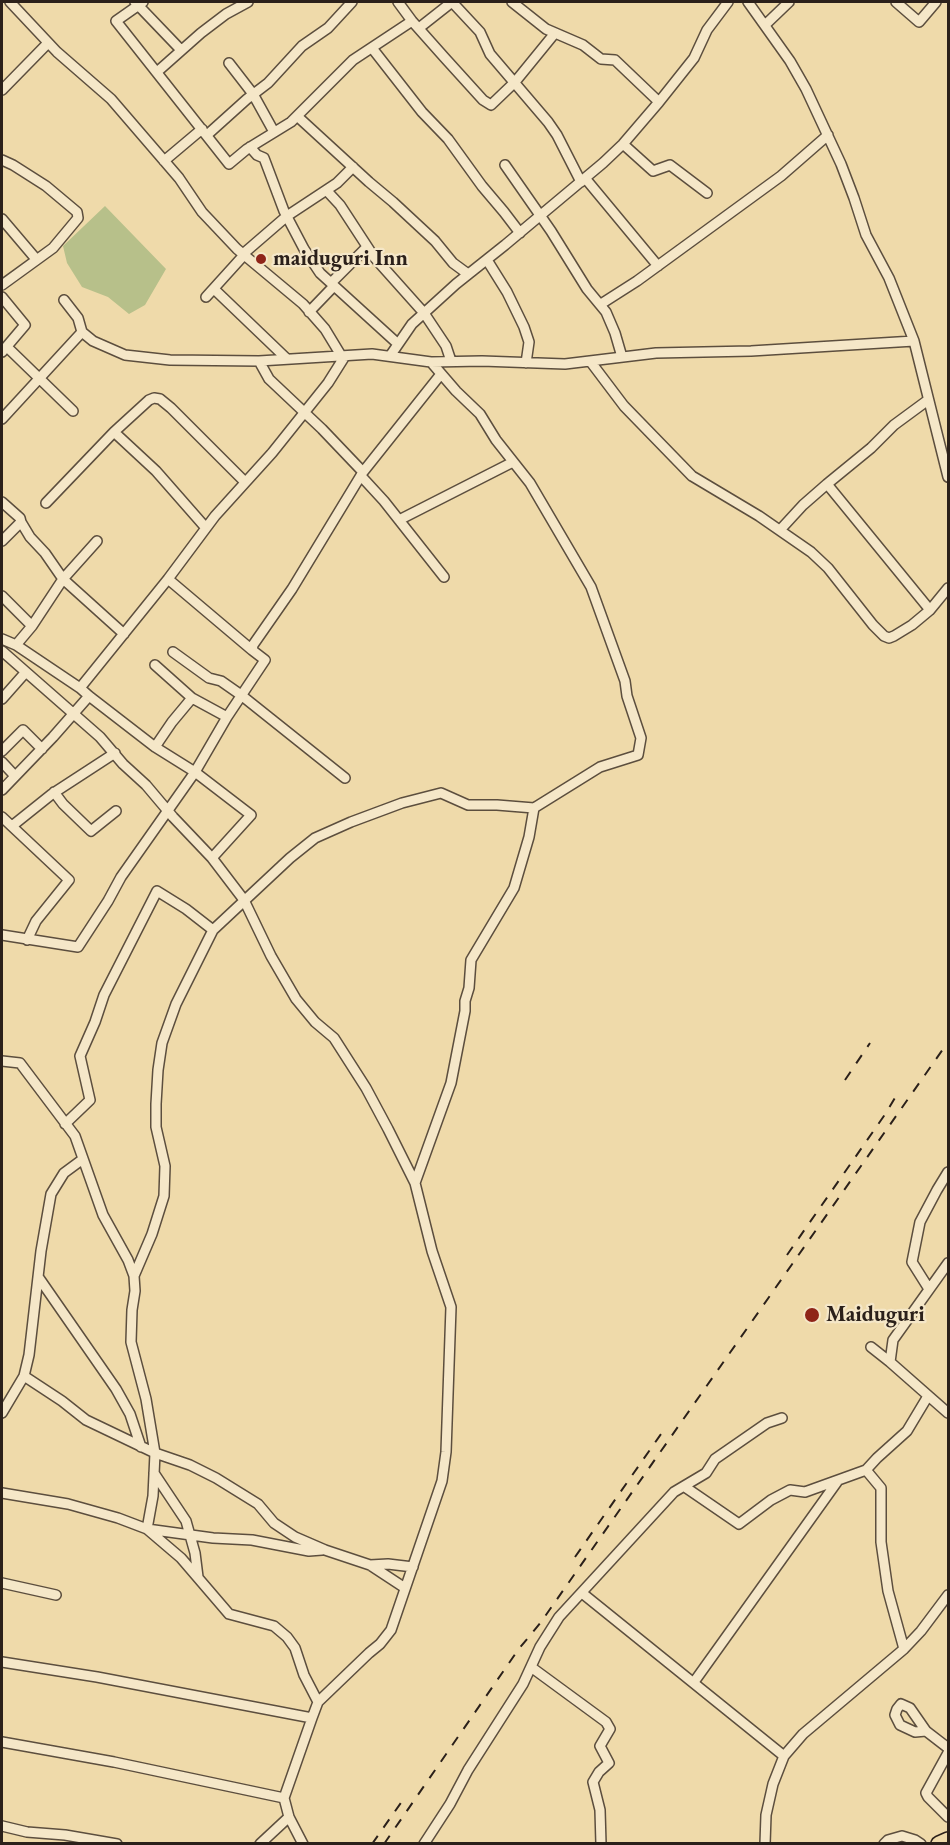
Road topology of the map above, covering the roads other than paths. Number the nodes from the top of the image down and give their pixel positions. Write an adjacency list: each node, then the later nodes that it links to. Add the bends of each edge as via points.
1 (9, 2): 16 (street)
2 (248, 2): 18 (street, via 226,14)
3 (352, 2): 23 (street)
4 (398, 2): 13 (street)
5 (452, 2): 13 (street); 21 (street, via 480,32 490,54)
6 (512, 2): 15 (street)
7 (728, 2): 24 (street, via 707,30 694,58)
8 (748, 2): 14 (street)
9 (789, 2): 14 (street)
10 (896, 2): 11 (street, via 919,22)
11 (936, 2)
12 (139, 3): 18 (street); 20 (street, via 116,21)
13 (416, 25): 17 (street); 21 (street, via 491,105)
14 (765, 25): 28 (street, via 800,80)
15 (555, 33): 21 (street); 24 (street, via 583,45 601,59 615,60)
16 (48, 43): 22 (street); 32 (street, via 111,99)
17 (372, 48): 25 (street, via 353,60); 41 (street)
18 (181, 50): 20 (street)
19 (229, 63): 23 (street)
20 (157, 72): 26 (street)
21 (515, 82): 35 (street, via 557,135)
22 (2, 90)
23 (253, 94): 26 (street); 27 (street)
24 (659, 102): 29 (street)
25 (297, 116): 27 (street); 34 (street)
26 (205, 132): 30 (street, via 229,164); 32 (street)
27 (274, 132): 30 (street)
28 (828, 135): 46 (street, via 781,176); 58 (street, via 866,235 889,278)
29 (623, 144): 35 (street); 37 (street, via 653,171 669,165)
30 (250, 147): 38 (street, via 264,158)
31 (2, 160): 44 (street, via 45,186 77,212 76,223)
32 (164, 161): 43 (street, via 202,212)
33 (505, 165): 39 (street)
34 (353, 167): 36 (street); 47 (street)
35 (583, 180): 39 (street); 46 (street)
36 (327, 191): 38 (street); 42 (street)
37 (707, 193)
38 (287, 216): 43 (street); 48 (street, via 320,273)
39 (539, 217): 41 (street); 54 (street, via 587,290)
40 (2, 219): 44 (street)
41 (520, 233): 45 (street)
42 (367, 247): 48 (street); 56 (street)
43 (243, 254): 50 (street); 55 (street)
44 (36, 259): 49 (street)
45 (487, 260): 47 (street); 69 (street, via 524,327 529,342)
46 (658, 266): 54 (street)
47 (468, 274): 56 (street)
48 (333, 284): 55 (street); 59 (street)
49 (2, 285)
50 (214, 288): 52 (street); 64 (street)
51 (2, 297): 60 (street, via 25,325)
52 (206, 297)
53 (64, 300): 57 (street, via 78,318)
54 (601, 304): 63 (street)
55 (309, 312): 62 (street)
56 (424, 313): 59 (street); 66 (street)
57 (82, 332): 65 (street, via 125,355); 71 (street)
58 (914, 341): 63 (street); 72 (street)
59 (398, 344): 61 (street)
60 (4, 350): 71 (street)
61 (390, 356): 62 (street); 68 (street)
62 (343, 357): 64 (street); 74 (street)
63 (622, 357): 67 (street)
64 (287, 359): 65 (street)
65 (259, 361): 74 (street, via 270,379)
66 (451, 361): 68 (street); 69 (street)
67 (590, 361): 69 (street); 87 (street, via 624,406 692,476)
68 (430, 362): 70 (street)
69 (526, 363)
70 (441, 374): 77 (street, via 480,414); 78 (street)
71 (40, 379): 73 (street); 75 (street)
72 (928, 400): 79 (street); 81 (street)
73 (73, 411)
74 (304, 413): 78 (street); 80 (street)
75 (2, 419)
76 (114, 432): 80 (street, via 149,400 160,399); 83 (street); 86 (street, via 156,471)
77 (513, 462): 84 (street); 122 (street, via 530,483 591,587 641,738 638,755 600,767)
78 (362, 474): 84 (street); 100 (street)
79 (948, 477)
80 (245, 482): 86 (street)
81 (827, 484): 87 (street); 95 (street)
82 (2, 502): 85 (street)
83 (46, 502)
84 (399, 520): 90 (street)
85 (21, 522): 88 (street); 91 (street)
86 (206, 528): 92 (street)
87 (780, 530): 95 (street, via 828,568 884,636 894,636)
88 (2, 541)
89 (97, 541): 91 (street)
90 (444, 577)
91 (63, 579): 96 (street); 97 (street)
92 (168, 579): 97 (street); 100 (street)
93 (948, 588): 95 (street)
94 (2, 596): 96 (street)
95 (930, 609)
96 (32, 626): 99 (street)
97 (124, 634): 105 (street)
98 (2, 639): 99 (street)
99 (16, 645): 105 (street)
100 (252, 650): 106 (street, via 265,660)
101 (2, 651): 104 (street)
102 (173, 652): 106 (street)
103 (155, 665): 108 (street)
104 (25, 673): 109 (street); 110 (street)
105 (80, 688): 107 (street)
106 (241, 695): 111 (street); 119 (street)
107 (89, 696): 110 (street); 112 (street)
108 (192, 698): 111 (street); 112 (street)
109 (2, 699)
110 (74, 714): 113 (street); 115 (street)
111 (227, 717): 117 (street)
112 (155, 747): 117 (street)
113 (42, 748): 114 (street, via 23,730); 118 (street)
114 (2, 751)
115 (114, 753): 121 (street); 123 (street)
116 (2, 762): 118 (street)
117 (195, 772): 123 (street); 127 (street, via 251,815)
118 (15, 776): 120 (street)
119 (345, 778)
120 (2, 790)
121 (54, 792): 124 (street, via 91,831); 126 (street)
122 (534, 808): 128 (street, via 468,805 441,794 402,803 315,838); 136 (street, via 514,888 471,960 451,1083)
123 (168, 810): 127 (street); 131 (street, via 78,947)
124 (116, 811)
125 (2, 818): 126 (street)
126 (12, 826): 131 (street, via 69,880 36,921)
127 (212, 858): 128 (street)
128 (244, 900): 129 (street); 136 (street, via 296,999 334,1038 366,1088)
129 (213, 930): 133 (street, via 157,891 104,995 80,1056 90,1100); 138 (street, via 176,1004 162,1043 156,1126 165,1166 164,1196)
130 (2, 935): 131 (street)
131 (27, 940)
132 (2, 1061): 133 (street, via 20,1063)
133 (65, 1124): 134 (street, via 75,1136)
134 (84, 1159): 138 (street, via 104,1215); 139 (street, via 64,1173 51,1194)
135 (948, 1173): 140 (street, via 920,1222 912,1262)
136 (415, 1183): 159 (street, via 451,1307 442,1481)
137 (948, 1263): 140 (street)
138 (134, 1276): 149 (street, via 131,1341)
139 (39, 1278): 143 (street); 148 (street, via 116,1389)
140 (929, 1289): 142 (street, via 893,1340)
141 (871, 1347): 142 (street)
142 (890, 1362): 144 (street)
143 (24, 1376): 145 (street); 148 (street, via 86,1420)
144 (928, 1396): 146 (street); 150 (street, via 908,1431)
145 (2, 1413)
146 (948, 1413)
147 (782, 1418): 153 (street, via 767,1423 715,1459 706,1473)
148 (141, 1447): 149 (street)
149 (155, 1453): 151 (street); 157 (street, via 216,1478 258,1504 280,1528)
150 (866, 1470): 152 (street); 166 (street, via 881,1488 881,1542 888,1592)
151 (154, 1473): 155 (street); 156 (street, via 186,1521)
152 (837, 1481): 153 (street, via 805,1492 790,1490 739,1524); 169 (street)
153 (685, 1487): 163 (street, via 674,1492)
154 (2, 1493): 155 (street, via 68,1503)
155 (147, 1529): 156 (street); 160 (street)
156 (190, 1534): 157 (street); 160 (street)
157 (325, 1550): 158 (street)
158 (370, 1565): 159 (street); 162 (street)
159 (413, 1567): 162 (street)
160 (198, 1577): 170 (street, via 229,1614 274,1626 287,1637)
161 (2, 1583): 164 (street)
162 (405, 1588): 170 (street, via 391,1630)
163 (582, 1593): 168 (street, via 559,1617); 169 (street)
164 (56, 1595)
165 (948, 1595): 166 (street)
166 (903, 1649): 175 (street, via 803,1734)
167 (2, 1662): 171 (street)
168 (531, 1667): 184 (street); 185 (street, via 606,1722 610,1729 600,1746 609,1763 593,1782 600,1810)
169 (694, 1683): 175 (street)
170 (318, 1702): 171 (street)
171 (312, 1718): 176 (street)
172 (926, 1731): 174 (street)
173 (2, 1742): 176 (street)
174 (948, 1751): 178 (street, via 926,1793)
175 (784, 1756): 186 (street, via 768,1804)
176 (284, 1798): 177 (street)
177 (290, 1817): 182 (street); 183 (street)
178 (948, 1817)
179 (2, 1826): 181 (street)
180 (948, 1840): 189 (highway)
181 (117, 1844)
182 (260, 1844)
183 (303, 1844)
184 (424, 1844)
185 (601, 1844)
186 (765, 1844)
187 (884, 1844): 188 (street, via 902,1836)
188 (921, 1844)
189 (939, 1844)

